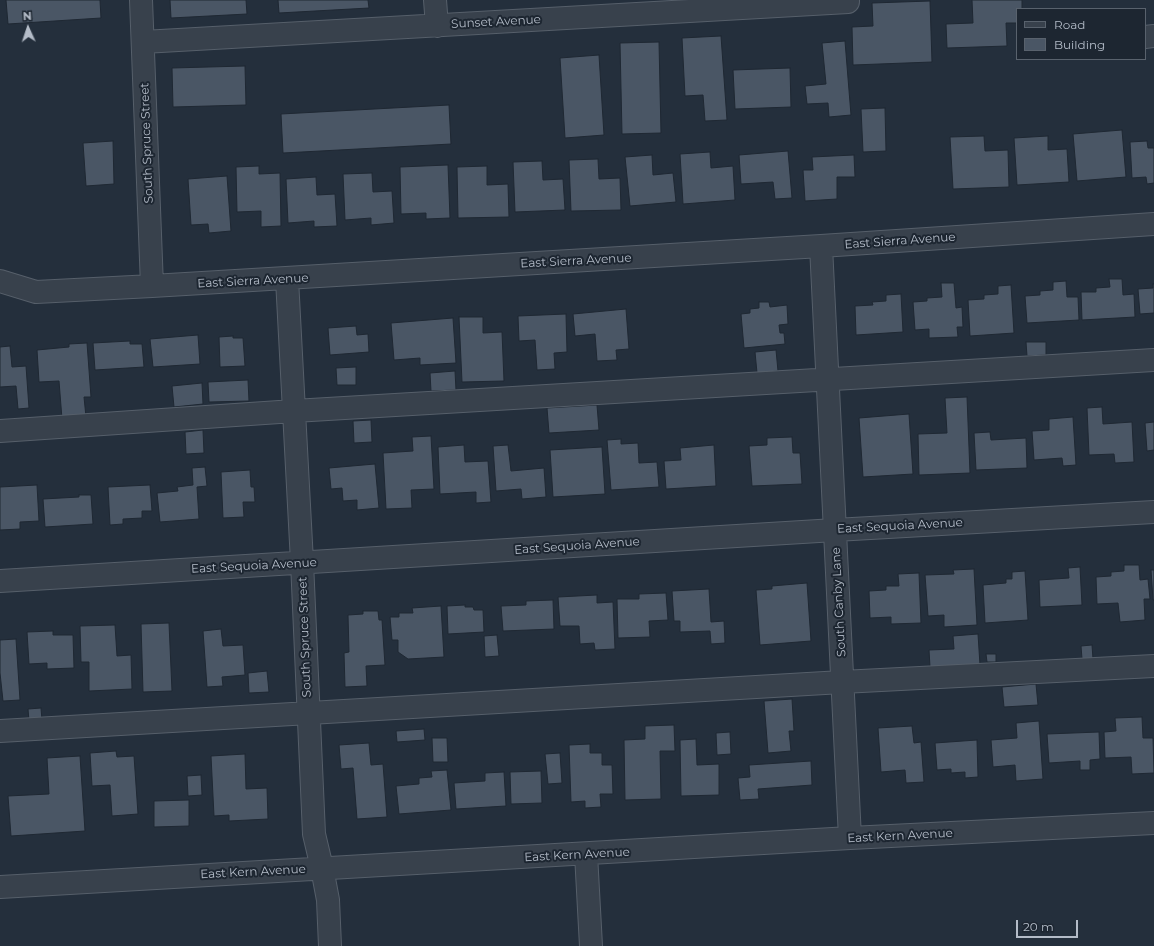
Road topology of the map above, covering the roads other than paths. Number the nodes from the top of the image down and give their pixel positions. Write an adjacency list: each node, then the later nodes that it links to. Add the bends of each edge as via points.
1 (141, 0): 5 (street, South Spruce Street)
2 (435, 0): 4 (street)
3 (848, 1): 4 (street, Sunset Avenue)
4 (437, 26): 5 (street, Sunset Avenue)
5 (143, 42): 10 (street, South Spruce Street)
6 (1154, 224): 7 (street, East Sierra Avenue)
7 (821, 246): 8 (street, East Sierra Avenue); 12 (street, South Canby Lane)
8 (287, 279): 10 (street, East Sierra Avenue); 13 (street, South Spruce Street)
9 (0, 281): 10 (street, East Sierra Avenue, via 36,292)
10 (152, 286)
11 (1154, 360): 12 (street)
12 (828, 379): 13 (street); 16 (street, South Canby Lane)
13 (294, 411): 14 (street); 17 (street, South Spruce Street)
14 (0, 431)
15 (1154, 512): 16 (street, East Sequoia Avenue)
16 (835, 530): 17 (street, East Sequoia Avenue); 20 (street, South Canby Lane)
17 (302, 562): 18 (street, East Sequoia Avenue); 21 (street, South Spruce Street)
18 (0, 581)
19 (1154, 666): 20 (street)
20 (842, 682): 21 (street); 24 (street, South Canby Lane)
21 (308, 714): 22 (street); 26 (street, South Spruce Street, via 314,834)
22 (0, 731)
23 (1154, 824): 24 (street, East Kern Avenue)
24 (850, 838): 25 (street, East Kern Avenue)
25 (586, 854): 26 (street, East Kern Avenue); 29 (street)
26 (322, 868): 27 (street, East Kern Avenue); 28 (street, South Spruce Street, via 328,900)
27 (0, 887)
28 (330, 946)
29 (591, 946)

